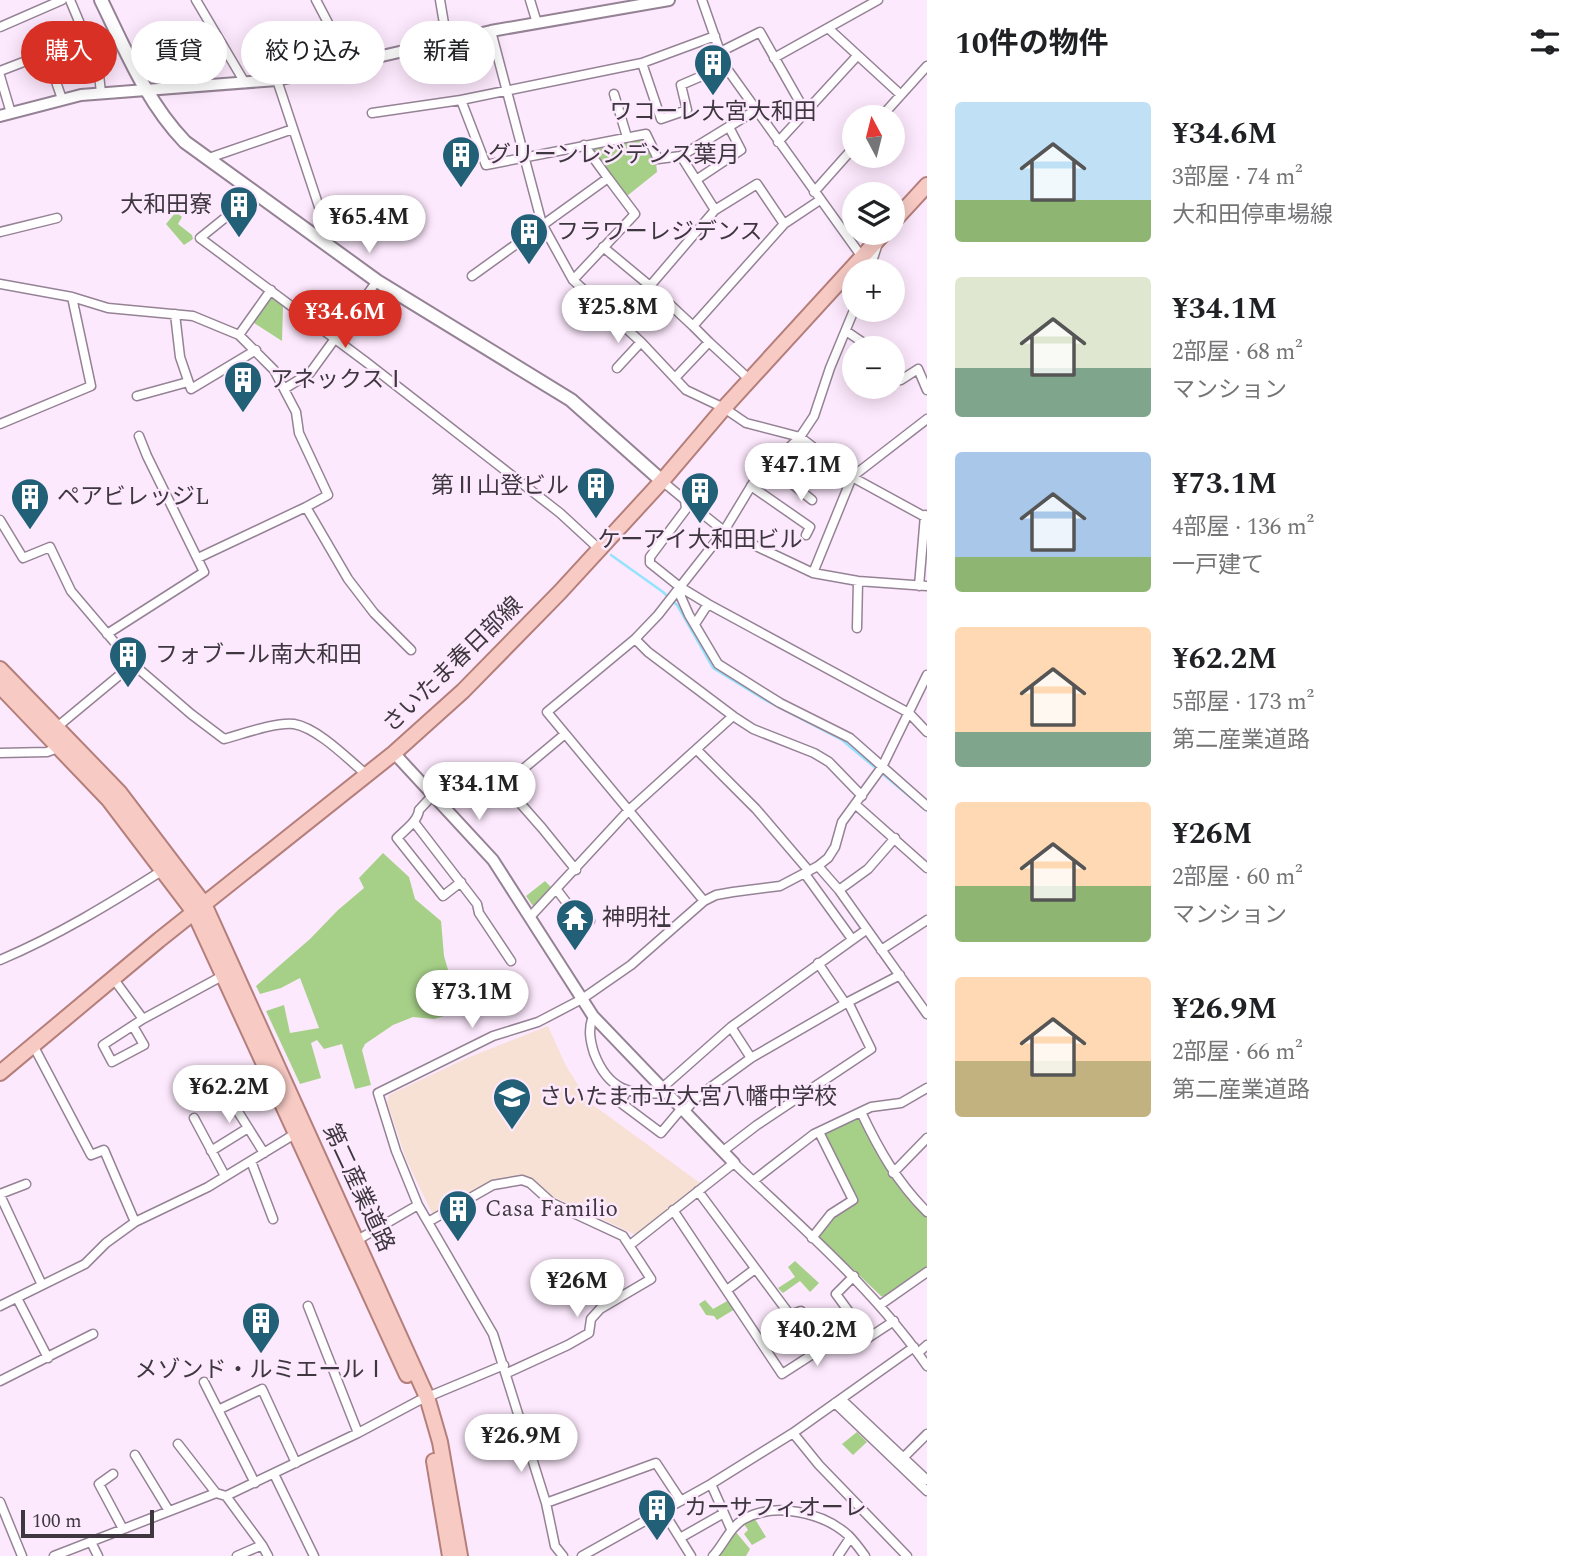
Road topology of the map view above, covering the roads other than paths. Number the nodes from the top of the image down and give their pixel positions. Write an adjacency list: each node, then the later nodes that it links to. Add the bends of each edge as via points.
1 (62, 0): 16 (street)
2 (70, 0): 12 (street)
3 (101, 0): 35 (main road)
4 (196, 0): 29 (street)
5 (316, 0): 13 (street)
6 (440, 0): 14 (street)
7 (530, 0): 15 (street)
8 (669, 0): 11 (street)
9 (702, 0): 19 (street)
10 (878, 0): 17 (street)
11 (614, 5): 15 (street)
12 (79, 21)
13 (327, 21)
14 (444, 21)
15 (537, 23): 18 (street)
16 (0, 27)
17 (828, 28): 22 (street); 23 (street)
18 (495, 30)
19 (715, 36): 21 (street); 24 (street)
20 (495, 46): 34 (street)
21 (722, 51): 23 (street, via 760,32); 26 (street)
22 (857, 56): 38 (street); 44 (street)
23 (774, 58): 44 (street)
24 (642, 63): 26 (street, via 661,119 687,110 681,85); 34 (street)
25 (21, 64): 28 (street)
26 (725, 66): 42 (street)
27 (927, 66): 38 (street)
28 (0, 73): 45 (street)
29 (241, 76)
30 (241, 83): 35 (street)
31 (57, 84): 39 (street)
32 (100, 84): 36 (street)
33 (277, 84): 47 (street)
34 (507, 89): 40 (street); 51 (street)
35 (147, 91): 36 (street); 53 (main road, via 167,124)
36 (101, 93): 39 (street)
37 (614, 94): 48 (street)
38 (901, 95): 41 (street)
39 (62, 99): 45 (street)
40 (461, 100): 43 (street); 51 (street, via 486,165)
41 (892, 105)
42 (756, 110): 46 (street); 49 (street)
43 (373, 113)
44 (806, 113): 49 (street)
45 (6, 115)
46 (729, 127): 52 (street); 56 (street, via 741,150)
47 (293, 129): 53 (street); 67 (street, via 325,225)
48 (627, 137): 50 (street); 52 (street, via 646,134 658,159)
49 (778, 142): 59 (street)
50 (584, 145): 51 (street); 55 (street)
51 (525, 156): 64 (street)
52 (681, 156): 56 (street)
53 (206, 159): 58 (main road)
54 (842, 161): 59 (street)
55 (608, 178): 64 (street); 69 (street, via 635,214)
56 (696, 180): 62 (street)
57 (927, 185): 61 (main road)
58 (248, 190): 67 (main road); 76 (street, via 231,213 200,238)
59 (814, 192): 60 (street)
60 (820, 200): 65 (street); 70 (street)
61 (905, 209)
62 (715, 210): 65 (street, via 757,184); 75 (street)
63 (57, 218): 66 (street)
64 (542, 224): 71 (street); 72 (street)
65 (784, 224): 80 (street)
66 (0, 232)
67 (318, 239): 73 (main road)
68 (873, 245): 70 (main road, さいたま春日部線)
69 (603, 247): 72 (street); 75 (street)
70 (862, 257): 91 (main road, さいたま春日部線)
71 (472, 276)
72 (573, 280): 85 (street)
73 (377, 281): 84 (street); 103 (main road, via 570,400)
74 (0, 284): 77 (street)
75 (650, 286): 80 (street)
76 (271, 290): 82 (street); 84 (street)
77 (72, 297): 78 (street, via 107,308); 98 (street, via 91,386)
78 (175, 314): 82 (street, via 193,316); 92 (street)
79 (849, 322): 81 (street)
80 (693, 326): 86 (street)
81 (846, 331): 83 (street); 100 (street, via 814,415)
82 (239, 335): 87 (street)
83 (853, 336)
84 (334, 340): 93 (street, via 310,373); 112 (street, via 560,513)
85 (641, 342): 88 (street); 90 (street)
86 (709, 342): 90 (street); 91 (street)
87 (256, 350): 92 (street, via 191,388); 93 (street)
88 (617, 368)
89 (905, 377): 94 (street, via 918,369)
90 (675, 378): 96 (street, via 686,390)
91 (750, 380): 96 (main road, さいたま春日部線)
92 (188, 382): 95 (street)
93 (284, 389): 107 (street, via 328,495)
94 (927, 390)
95 (137, 396)
96 (724, 408): 100 (street, via 746,424); 103 (main road, さいたま春日部線)
97 (927, 419): 102 (street)
98 (0, 424)
99 (139, 436): 113 (street)
100 (800, 437): 101 (street); 102 (street)
101 (770, 466): 104 (street); 106 (street)
102 (852, 477): 108 (street); 114 (street)
103 (662, 481): 105 (street); 112 (main road, さいたま春日部線)
104 (751, 486): 110 (street); 111 (street, via 810,527)
105 (685, 500): 110 (street); 117 (street, via 686,509 650,557 650,563)
106 (811, 500)
107 (306, 507): 113 (street); 123 (street, via 348,579)
108 (926, 516): 116 (street)
109 (0, 520): 121 (street, via 23,558 50,547 71,591)
110 (724, 531): 114 (street); 117 (street)
111 (806, 535)
112 (598, 548): 135 (main road, さいたま春日部線, via 463,691)
113 (198, 558): 121 (street, via 204,572)
114 (813, 573): 115 (street)
115 (858, 581): 116 (street); 120 (street)
116 (923, 586)
117 (680, 587): 118 (street); 119 (street); 122 (street)
118 (708, 604): 119 (street); 128 (street)
119 (695, 624): 136 (street, via 718,664 780,703 850,738)
120 (856, 628)
121 (107, 634): 124 (street)
122 (635, 639): 129 (street); 131 (street, via 547,712)
123 (411, 650)
124 (133, 664): 132 (street); 137 (street, via 224,739 294,724 332,746)
125 (0, 669): 132 (main road, 第二産業道路)
126 (927, 676): 128 (street)
127 (0, 686): 132 (main road, 第二産業道路)
128 (909, 713): 130 (street); 136 (street)
129 (733, 716): 133 (street); 139 (street, via 829,762)
130 (927, 732)
131 (565, 734): 142 (street); 148 (street, via 503,785)
132 (56, 738): 134 (street, via 47,752); 147 (main road, 第二産業道路); 154 (main road, 第二産業道路, via 136,813)
133 (697, 750): 142 (street); 149 (street, via 756,809)
134 (0, 753)
135 (394, 753): 137 (main road, さいたま春日部線); 138 (street)
136 (882, 767): 139 (street); 141 (street)
137 (367, 775): 154 (main road, さいたま春日部線)
138 (433, 795): 143 (street); 155 (street, via 493,860)
139 (862, 796): 140 (street)
140 (856, 805): 144 (street); 145 (street, via 842,822 835,847)
141 (927, 806)
142 (629, 810): 148 (street); 153 (street)
143 (414, 822): 150 (street); 150 (street, via 397,838 435,887 443,896)
144 (895, 838): 146 (street); 152 (street, via 867,869)
145 (818, 866): 149 (street); 152 (street)
146 (927, 869)
147 (163, 870): 154 (main road, 第二産業道路); 161 (street)
148 (576, 870): 151 (street)
149 (807, 873): 153 (street, via 770,889 733,891); 159 (street)
150 (461, 882): 162 (street)
151 (557, 890): 155 (street); 156 (street, via 579,919)
152 (839, 890): 158 (street)
153 (704, 901): 167 (street, via 631,965)
154 (199, 908): 164 (main road, 第二産業道路); 166 (main road, さいたま春日部線); 185 (main road, 第二産業道路)
155 (530, 917): 167 (street)
156 (590, 920)
157 (927, 920): 160 (street)
158 (866, 930): 159 (street); 160 (street)
159 (852, 939): 163 (street)
160 (881, 950): 165 (street)
161 (0, 960)
162 (511, 961)
163 (818, 963): 168 (street); 173 (street)
164 (224, 975): 171 (street); 185 (main road, 第二産業道路)
165 (900, 975): 168 (street); 169 (street)
166 (113, 978): 171 (street); 174 (main road, さいたま春日部線)
167 (582, 999): 170 (street); 199 (street, via 538,1022 493,1036 378,1093)
168 (846, 1002): 175 (street); 189 (street, via 871,1049)
169 (927, 1014)
170 (593, 1016): 179 (street, via 591,1043 600,1068); 180 (street)
171 (144, 1019): 172 (street)
172 (133, 1026): 172 (street, via 103,1045 112,1062 144,1045)
173 (731, 1027): 175 (street); 180 (street)
174 (33, 1045): 176 (main road, さいたま春日部線); 203 (street, via 92,1155 104,1150)
175 (751, 1058): 181 (street)
176 (0, 1073)
177 (218, 1080): 184 (street)
178 (927, 1088): 182 (street, via 901,1103)
179 (626, 1091): 180 (street, via 646,1095); 181 (street, via 621,1103 661,1133)
180 (665, 1091): 181 (street)
181 (683, 1110): 189 (street)
182 (861, 1112): 186 (street); 193 (street)
183 (194, 1118): 188 (street)
184 (248, 1128): 188 (street); 190 (street)
185 (301, 1131): 190 (street); 206 (main road, 第二産業道路)
186 (819, 1132): 195 (street); 205 (street, via 853,1200 831,1214)
187 (927, 1138): 193 (street)
188 (211, 1151): 194 (street)
189 (723, 1151): 192 (street)
190 (264, 1153): 191 (street)
191 (251, 1161): 194 (street); 202 (street)
192 (734, 1163): 195 (street); 197 (street)
193 (893, 1172): 201 (street)
194 (225, 1176): 203 (street)
195 (753, 1181): 205 (street)
196 (26, 1184): 198 (street)
197 (698, 1191): 200 (street); 208 (street)
198 (0, 1194): 211 (street)
199 (418, 1205): 204 (street); 206 (street)
200 (673, 1210): 207 (street); 212 (street)
201 (927, 1212)
202 (273, 1219)
203 (135, 1222): 211 (street, via 85,1264)
204 (428, 1222): 207 (street, via 493,1185 522,1180 552,1203 623,1236); 223 (street, via 486,1320)
205 (812, 1238): 210 (street)
206 (352, 1243): 226 (main road, 第二産業道路)
207 (630, 1245): 223 (street, via 651,1279 600,1310 591,1318 589,1333)
208 (755, 1269): 212 (street); 212 (street, via 790,1315 801,1311 828,1345 782,1374)
209 (927, 1272): 214 (street)
210 (854, 1276): 214 (street); 217 (street, via 836,1294 869,1338)
211 (42, 1285): 213 (street)
212 (727, 1290)
213 (17, 1298): 215 (street); 221 (street)
214 (880, 1305): 217 (street)
215 (0, 1306)
216 (308, 1306): 229 (street)
217 (894, 1321): 220 (street)
218 (93, 1334): 221 (street)
219 (927, 1345): 220 (street)
220 (916, 1350): 222 (street); 227 (street)
221 (48, 1358): 224 (street)
222 (927, 1367)
223 (505, 1369): 226 (street); 246 (street)
224 (0, 1381)
225 (204, 1382): 228 (street)
226 (422, 1399): 229 (street); 263 (main road, 第二産業道路); 264 (main road, 第二産業道路, via 440,1443)
227 (838, 1401): 230 (street); 234 (street); 241 (street)
228 (218, 1410): 235 (street, via 262,1389); 239 (street)
229 (358, 1433): 235 (street)
230 (793, 1433): 240 (street); 270 (street)
231 (927, 1434): 234 (street)
232 (178, 1444): 242 (street)
233 (135, 1455): 247 (street)
234 (903, 1458): 238 (street)
235 (296, 1463): 237 (street)
236 (113, 1474): 250 (street, via 99,1484)
237 (274, 1474): 239 (street); 262 (street)
238 (927, 1480)
239 (255, 1483): 243 (street)
240 (711, 1484): 244 (street); 249 (street)
241 (927, 1491)
242 (216, 1493): 243 (street); 247 (street)
243 (226, 1496): 255 (street)
244 (681, 1501): 246 (street, via 656,1463); 248 (street)
245 (0, 1502): 257 (street)
246 (546, 1503): 256 (street)
247 (169, 1511): 250 (street)
248 (663, 1511): 252 (street); 265 (street)
249 (724, 1513): 251 (street); 252 (street)
250 (123, 1529): 254 (street)
251 (731, 1529): 253 (street, via 744,1519 789,1510 820,1519); 267 (street)
252 (680, 1538): 266 (street)
253 (850, 1538): 268 (street); 269 (street)
254 (91, 1542): 258 (street); 259 (street)
255 (262, 1545): 260 (street); 261 (street)
256 (557, 1554)
257 (22, 1556)
258 (54, 1556)
259 (98, 1556)
260 (237, 1556)
261 (268, 1556)
262 (314, 1556)
263 (450, 1556)
264 (460, 1556)
265 (582, 1556)
266 (691, 1556)
267 (713, 1556)
268 (838, 1556)
269 (865, 1556)
270 (907, 1556)

